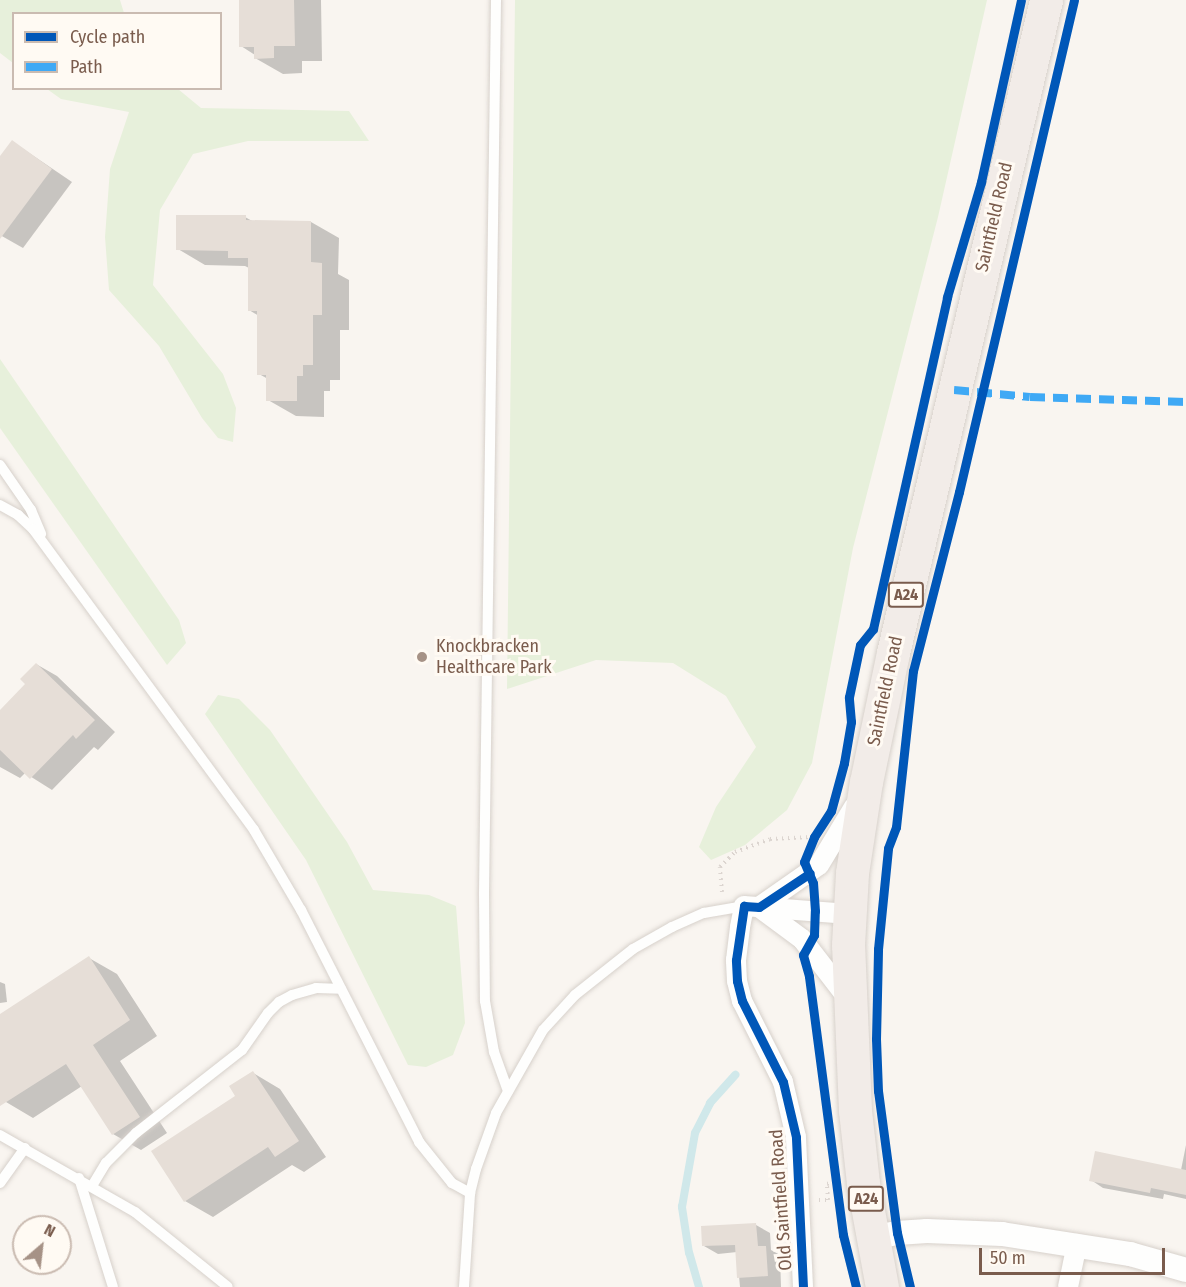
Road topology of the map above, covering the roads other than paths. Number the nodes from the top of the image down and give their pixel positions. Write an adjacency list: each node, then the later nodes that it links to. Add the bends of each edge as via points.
1 (496, 0): 11 (lane, via 484,894 486,1001 494,1052)
2 (1046, 0): 6 (highway, Saintfield Road / A24, via 892,653)
3 (0, 465): 5 (lane, via 31,510)
4 (0, 505): 5 (lane, via 18,516)
5 (47, 548): 9 (lane, via 271,855)
6 (866, 782): 7 (street, via 851,815 819,865 801,880); 8 (highway, Saintfield Road / A24)
7 (751, 906): 8 (street); 10 (street, via 802,939); 11 (lane, via 704,913 643,944 575,996 543,1030); 24 (street, Old Saintfield Road, via 736,960 737,981 742,1001 783,1082 796,1137)
8 (849, 914): 10 (highway, Saintfield Road / A24)
9 (342, 989): 16 (lane, via 316,988 279,1002 242,1050 136,1133 106,1163); 17 (lane, via 420,1142 452,1183)
10 (849, 1000): 18 (highway, Saintfield Road / A24, via 855,1110)
11 (508, 1090): 17 (lane, via 496,1113)
12 (0, 1135): 13 (lane)
13 (25, 1149): 14 (lane); 15 (lane)
14 (79, 1178): 16 (lane); 21 (lane)
15 (0, 1183)
16 (92, 1186): 22 (lane, via 135,1212)
17 (470, 1193): 23 (lane)
18 (873, 1238): 19 (street, via 927,1232 1002,1234); 25 (highway, Saintfield Road / A24)
19 (1077, 1244): 20 (street); 26 (street)
20 (1186, 1270)
21 (113, 1287)
22 (228, 1287)
23 (464, 1287)
24 (803, 1287)
25 (882, 1287)
26 (1068, 1287)

